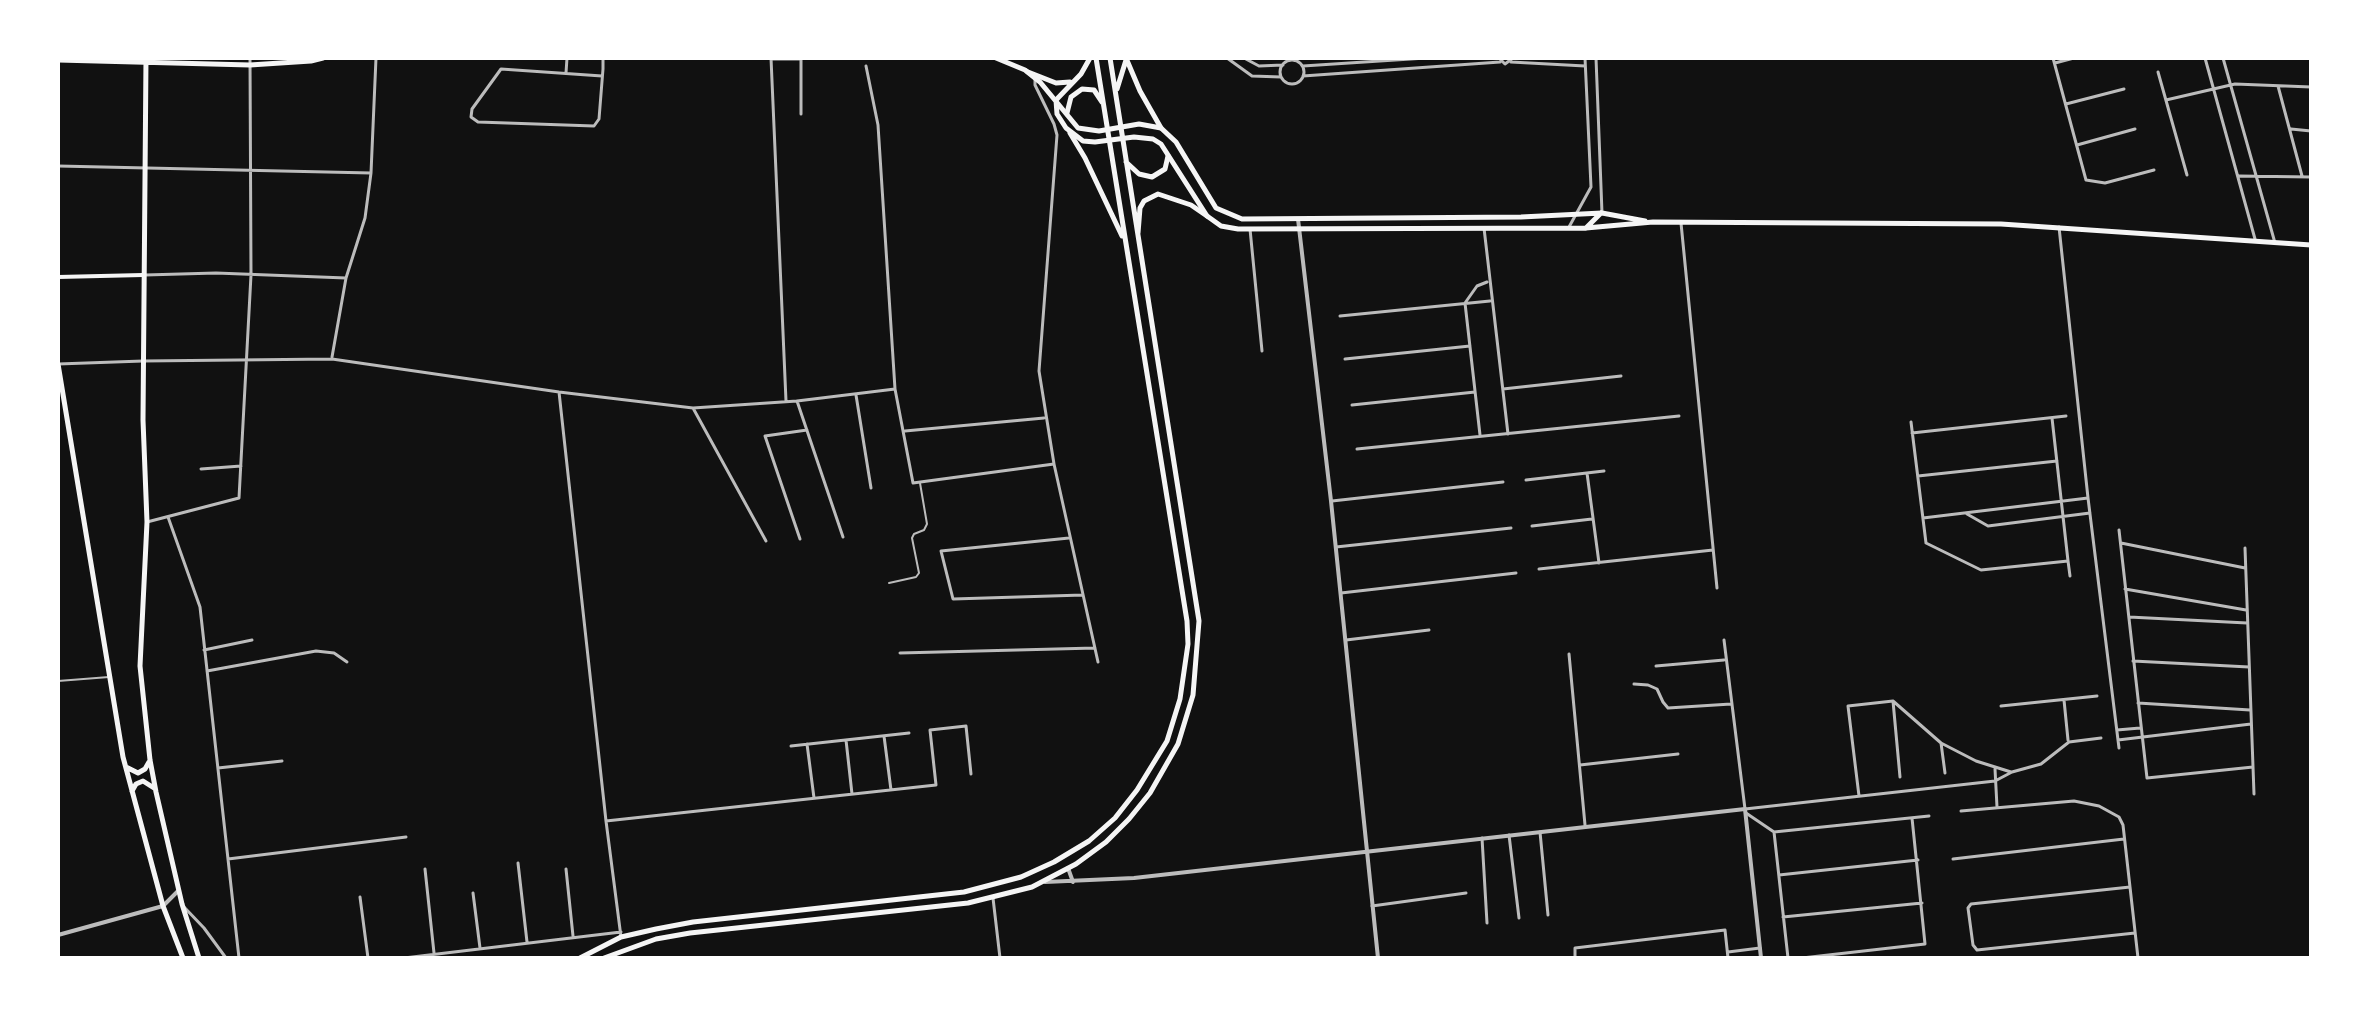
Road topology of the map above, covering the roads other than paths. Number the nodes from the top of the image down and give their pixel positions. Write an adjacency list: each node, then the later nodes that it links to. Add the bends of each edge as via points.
1 (323, 58): 24 (main road)
2 (376, 58): 61 (street)
3 (567, 58): 31 (street)
4 (603, 58): 32 (street)
5 (771, 58): 48 (street, via 801,59); 107 (street)
6 (996, 58): 29 (main road)
7 (1090, 58): 36 (main road)
8 (1096, 58): 47 (main road)
9 (1110, 58): 42 (main road)
10 (1127, 58): 42 (main road); 49 (main road)
11 (1227, 58): 34 (street, via 1252,76)
12 (1244, 58): 25 (street, via 1259,66)
13 (1426, 58): 27 (street)
14 (1585, 58): 28 (street)
15 (1596, 58): 67 (street)
16 (2074, 58): 23 (street)
17 (2205, 58): 40 (street)
18 (2223, 58): 37 (street)
19 (58, 60): 20 (main road)
20 (146, 60): 24 (main road); 58 (main road)
21 (1499, 60): 22 (street); 33 (street)
22 (1512, 60): 28 (street)
23 (2054, 60): 45 (street)
24 (250, 62): 59 (street)
25 (1283, 65): 27 (street, via 1296,60); 34 (street)
26 (866, 66): 102 (street, via 878,125)
27 (1303, 66): 33 (street)
28 (1585, 66): 68 (street, via 1591,187)
29 (1028, 72): 35 (main road); 36 (main road, via 1056,83)
30 (2158, 72): 44 (street)
31 (566, 73): 32 (street); 32 (street, via 504,69 472,109 473,120 592,127 597,125)
32 (602, 76)
33 (1303, 76): 34 (street, via 1292,83)
34 (1282, 77)
35 (1035, 78): 43 (main road); 113 (street, via 1057,135 1039,371)
36 (1071, 82): 43 (main road)
37 (2230, 84): 38 (street); 40 (street); 63 (street)
38 (2278, 86): 39 (street); 51 (street)
39 (2311, 87)
40 (2213, 88): 44 (street); 64 (street)
41 (2124, 89): 45 (street)
42 (1117, 98): 56 (main road)
43 (1056, 100): 46 (main road); 53 (main road, via 1057,114)
44 (2166, 100): 62 (street)
45 (2065, 105): 54 (street)
46 (1067, 113): 47 (main road, via 1071,97 1089,87); 49 (main road, via 1078,128 1090,131 1139,124)
47 (1106, 113): 83 (main road)
48 (801, 114)
49 (1161, 128): 70 (main road, via 1176,142 1216,208 1242,219)
50 (2135, 129): 54 (street)
51 (2291, 129): 52 (street); 65 (street)
52 (2311, 131)
53 (1070, 133): 55 (main road, via 1088,142 1153,139); 83 (main road)
54 (2076, 145): 60 (street, via 2085,178 2091,182)
55 (1168, 156): 56 (main road, via 1165,169 1152,177 1139,174); 69 (main road)
56 (1124, 160): 81 (main road)
57 (58, 166): 58 (street)
58 (144, 168): 59 (street); 85 (main road)
59 (252, 169): 61 (street); 86 (street)
60 (2154, 170)
61 (371, 173): 88 (street, via 365,218)
62 (2187, 175)
63 (2255, 175): 64 (street); 65 (street); 82 (street)
64 (2239, 176): 80 (street)
65 (2302, 176): 66 (street)
66 (2311, 177)
67 (1602, 213): 68 (main road); 71 (main road); 73 (main road); 77 (main road)
68 (1574, 215): 70 (main road); 74 (street)
69 (1207, 216): 78 (main road, via 1221,226); 81 (main road, via 1170,196 1151,196 1140,208)
70 (1298, 219): 79 (street)
71 (1653, 222): 72 (main road); 73 (main road)
72 (1681, 223): 75 (main road); 153 (street)
73 (1610, 226): 77 (main road)
74 (1569, 227): 76 (main road); 77 (main road)
75 (2059, 227): 80 (main road); 133 (street)
76 (1484, 228): 79 (main road); 89 (street)
77 (1586, 228)
78 (1250, 229): 79 (main road); 94 (street)
79 (1298, 229): 134 (street)
80 (2256, 241): 82 (main road)
81 (1137, 242): 245 (main road, via 1198,610 1199,643 1193,695 1178,744 1153,788 1106,842)
82 (2275, 243): 84 (main road)
83 (1126, 244): 266 (main road, via 1188,644 1167,741 1137,790 1089,841 1002,883)
84 (2311, 245)
85 (143, 275): 86 (street); 87 (main road); 98 (main road)
86 (251, 275): 88 (street); 97 (street)
87 (58, 277)
88 (346, 278): 95 (street)
89 (1489, 281): 90 (street); 91 (street, via 1477,286)
90 (1490, 301): 91 (street); 103 (street)
91 (1465, 303): 92 (street); 93 (street)
92 (1340, 316)
93 (1470, 346): 96 (street); 105 (street)
94 (1262, 351)
95 (332, 359): 97 (street); 104 (street)
96 (1345, 359)
97 (246, 360): 98 (street); 124 (street)
98 (143, 361): 99 (street); 142 (main road)
99 (58, 364): 100 (main road)
100 (58, 376): 183 (main road)
101 (1621, 376): 103 (street)
102 (895, 389): 106 (street); 117 (street)
103 (1503, 389): 119 (street)
104 (559, 392): 110 (street); 232 (street)
105 (1475, 392): 109 (street); 120 (street)
106 (856, 395): 108 (street); 132 (street)
107 (786, 401): 108 (street); 110 (street)
108 (797, 401): 116 (street)
109 (1352, 405)
110 (693, 408): 149 (street)
111 (1679, 416): 119 (street)
112 (2066, 416): 114 (street)
113 (1046, 417): 117 (street); 123 (street)
114 (2052, 418): 118 (street); 122 (street)
115 (1911, 422): 118 (street)
116 (807, 430): 146 (street); 148 (street, via 765,436)
117 (905, 431): 130 (street, via 913,483)
118 (1912, 433): 128 (street)
119 (1508, 434): 120 (street)
120 (1480, 436): 121 (street)
121 (1357, 449)
122 (2057, 461): 128 (street); 135 (street)
123 (1054, 464): 130 (street); 147 (street)
124 (241, 466): 125 (street); 138 (street, via 239,498)
125 (201, 469)
126 (1604, 471): 127 (street)
127 (1587, 473): 129 (street); 141 (street)
128 (1918, 476): 139 (street)
129 (1526, 480)
130 (920, 482): 160 (lane, via 927,524 912,538 919,573)
131 (1503, 482): 134 (street)
132 (871, 488)
133 (2088, 498): 135 (street); 136 (street)
134 (1331, 501): 151 (street)
135 (2061, 502): 137 (street); 140 (street)
136 (2090, 513): 140 (street); 195 (street)
137 (1967, 514): 139 (street); 140 (street, via 1988,526)
138 (168, 517): 142 (street); 173 (street, via 200,607)
139 (1923, 518): 154 (street, via 1926,543 1981,570)
140 (2063, 518): 154 (street)
141 (1592, 519): 143 (street); 155 (street)
142 (147, 522): 208 (main road, via 140,666)
143 (1532, 526)
144 (1511, 528): 151 (street)
145 (2119, 530): 150 (street)
146 (843, 537)
147 (1069, 538): 164 (street); 164 (street, via 941,551 953,599)
148 (800, 539)
149 (766, 541)
150 (2121, 543): 156 (street); 162 (street)
151 (1336, 547): 163 (street)
152 (2245, 548): 156 (street)
153 (1713, 550): 155 (street); 161 (street)
154 (2068, 561): 159 (street)
155 (1599, 563): 157 (street)
156 (2245, 568): 165 (street)
157 (1539, 569)
158 (1516, 573): 163 (street)
159 (2070, 576)
160 (889, 583)
161 (1717, 588)
162 (2125, 589): 165 (street); 166 (street)
163 (1340, 593): 171 (street)
164 (1083, 595): 172 (street)
165 (2246, 610): 167 (street)
166 (2129, 617): 167 (street); 177 (street)
167 (2247, 623): 181 (street)
168 (1429, 630): 171 (street)
169 (252, 640): 173 (street)
170 (1724, 640): 176 (street)
171 (1345, 641): 240 (street)
172 (1095, 648): 174 (street); 179 (street)
173 (204, 650): 182 (street)
174 (900, 653)
175 (1569, 654): 210 (street)
176 (1726, 659): 180 (street); 190 (street)
177 (2133, 661): 181 (street); 189 (street)
178 (347, 662): 182 (street, via 334,653 316,651)
179 (1098, 662)
180 (1656, 666)
181 (2249, 667): 192 (street)
182 (207, 671): 213 (street)
183 (109, 677): 184 (lane); 211 (main road)
184 (58, 681)
185 (1634, 684): 190 (street, via 1653,687 1668,708)
186 (2097, 696): 187 (street)
187 (2064, 700): 191 (street); 202 (street)
188 (1893, 701): 203 (street); 218 (street); 225 (street, via 1848,706)
189 (2138, 703): 192 (street); 194 (street)
190 (1731, 704): 228 (street)
191 (2001, 706)
192 (2250, 710): 193 (street)
193 (2251, 724): 198 (street); 212 (street)
194 (2140, 728): 195 (street); 198 (street)
195 (2117, 730): 201 (street)
196 (909, 733): 197 (street)
197 (884, 736): 200 (street); 220 (street)
198 (2141, 736): 201 (street); 212 (street, via 2148,779)
199 (2101, 738): 202 (street)
200 (846, 740): 204 (street); 222 (street)
201 (2118, 740): 206 (street)
202 (2069, 742): 215 (street, via 2041,764)
203 (1941, 743): 214 (street); 216 (street)
204 (807, 744): 205 (street); 226 (street)
205 (791, 746)
206 (2119, 748)
207 (1678, 754): 210 (street)
208 (150, 760): 211 (main road, via 138,773); 221 (main road)
209 (282, 761): 213 (street)
210 (1580, 765): 233 (street)
211 (125, 766): 224 (main road)
212 (2253, 767): 223 (street)
213 (218, 768): 241 (street)
214 (1995, 769): 215 (street); 219 (street)
215 (2012, 772): 219 (street)
216 (1945, 773)
217 (971, 774): 220 (street, via 966,726 930,730 936,785)
218 (1900, 777)
219 (1995, 781): 225 (street); 227 (street)
220 (891, 790): 222 (street)
221 (156, 792): 224 (main road, via 143,781 133,787); 252 (main road)
222 (852, 794): 226 (street)
223 (2254, 794)
224 (131, 796): 259 (main road)
225 (1859, 796): 228 (street)
226 (814, 798): 232 (street)
227 (1997, 807): 229 (street); 239 (street, via 2074,801 2099,806 2119,817)
228 (1745, 810): 233 (street); 235 (street); 271 (street)
229 (1961, 811)
230 (1929, 816): 231 (street)
231 (1912, 818): 235 (street); 243 (street)
232 (606, 821): 266 (street)
233 (1585, 827): 234 (street)
234 (1540, 832): 236 (street); 261 (street)
235 (1774, 832): 248 (street)
236 (1509, 835): 238 (street); 263 (street)
237 (406, 837): 241 (street)
238 (1482, 838): 240 (street); 264 (street)
239 (2124, 839): 242 (street); 251 (street)
240 (1368, 852): 250 (street); 260 (street)
241 (228, 859): 278 (street)
242 (1953, 859)
243 (1918, 860): 248 (street); 257 (street)
244 (518, 863): 269 (street)
245 (1068, 868): 249 (main road); 250 (street)
246 (425, 869): 272 (street)
247 (566, 869): 268 (street)
248 (1779, 875): 262 (street)
249 (1044, 882): 250 (street); 256 (main road)
250 (1073, 882)
251 (2130, 887): 265 (street); 265 (street, via 1968,908 1977,950)
252 (178, 891): 258 (main road); 259 (street)
253 (473, 893): 270 (street)
254 (1466, 893): 260 (street)
255 (360, 897): 279 (street)
256 (993, 898): 273 (main road, via 690,933 656,939); 283 (street)
257 (1922, 903): 262 (street); 289 (street, via 1923,946)
258 (182, 904): 276 (main road); 277 (street)
259 (163, 906): 267 (street); 275 (main road)
260 (1372, 906): 284 (street)
261 (1548, 915)
262 (1783, 917): 288 (street)
263 (1519, 918)
264 (1487, 923)
265 (2135, 933): 290 (street)
266 (621, 934): 268 (street); 281 (main road)
267 (58, 935)
268 (573, 936): 269 (street)
269 (527, 942): 270 (street)
270 (480, 948): 272 (street)
271 (1760, 948): 274 (street); 287 (street)
272 (434, 954): 280 (street)
273 (619, 955): 282 (main road)
274 (1728, 955): 285 (street, via 1725,930 1575,948)
275 (183, 958)
276 (199, 958)
277 (226, 958)
278 (239, 958)
279 (368, 958)
280 (404, 958)
281 (580, 958)
282 (604, 958)
283 (1000, 958)
284 (1378, 958)
285 (1575, 958)
286 (1754, 958): 287 (street)
287 (1761, 958)
288 (1788, 958)
289 (1802, 958)
290 (2138, 958)

